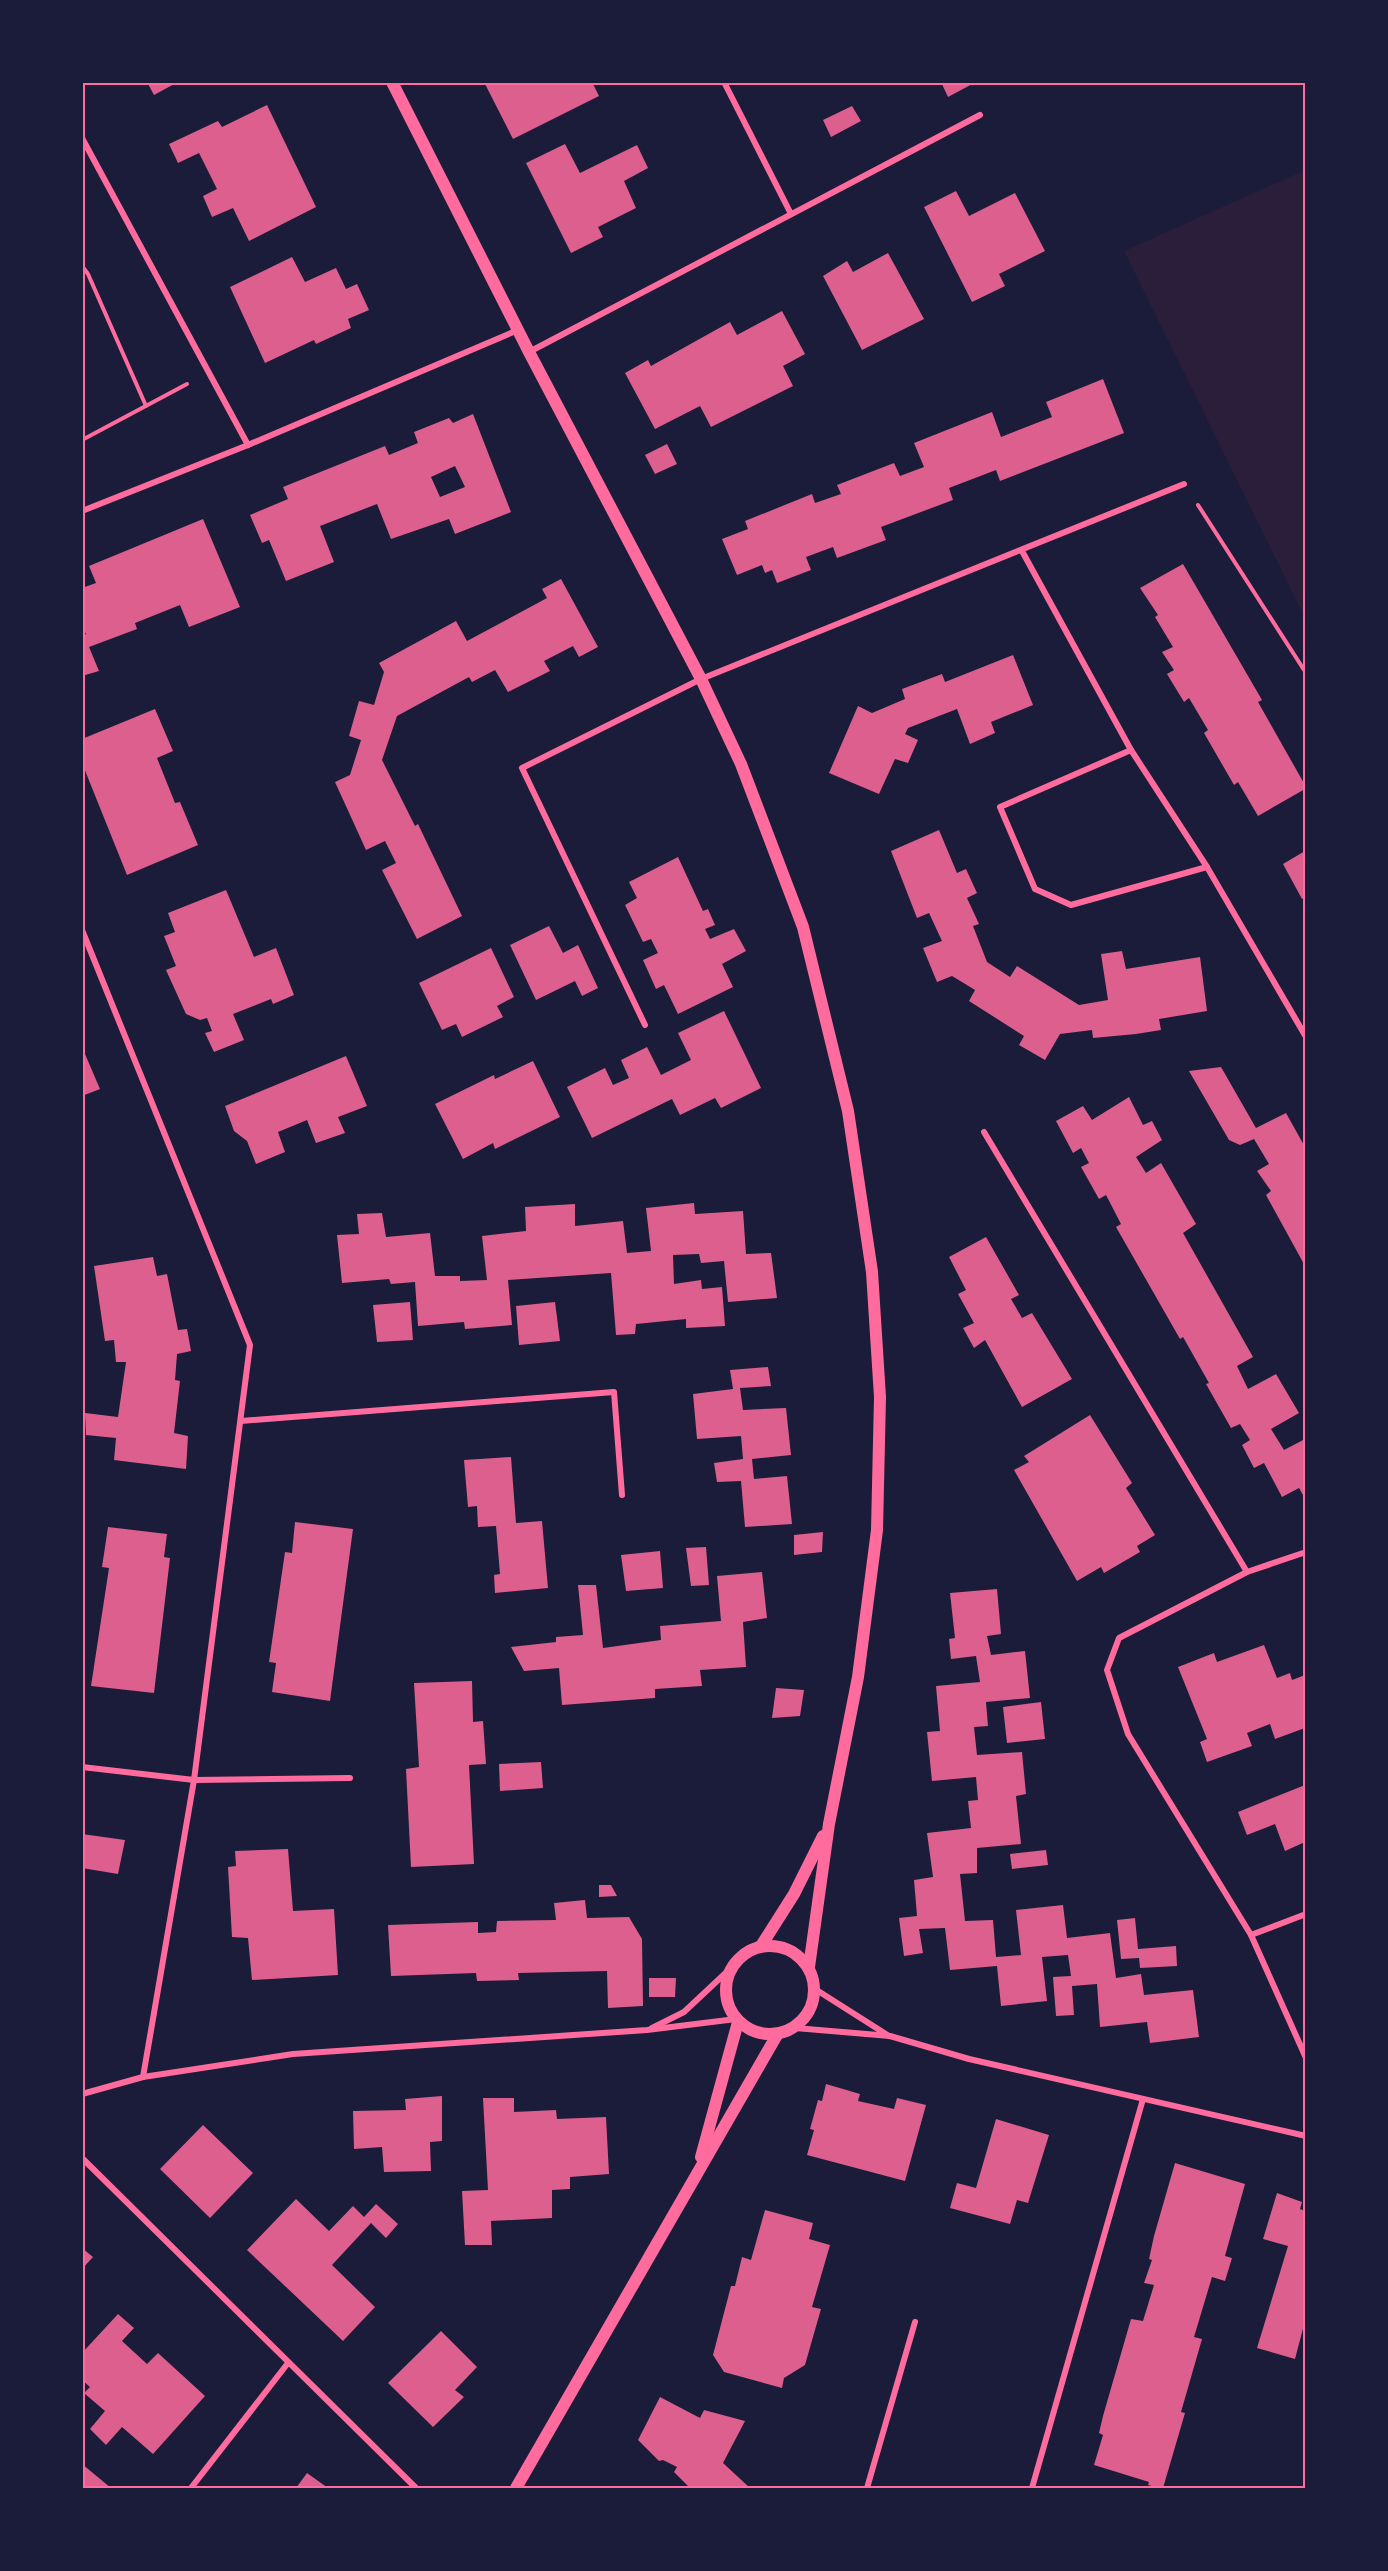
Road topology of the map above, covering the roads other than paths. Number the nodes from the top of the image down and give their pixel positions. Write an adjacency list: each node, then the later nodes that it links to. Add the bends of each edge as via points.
1 (392, 82): 6 (main road)
2 (724, 82): 5 (street)
3 (980, 115): 5 (street)
4 (82, 138): 8 (street)
5 (790, 213): 7 (street)
6 (518, 330): 7 (main road); 8 (street)
7 (529, 352): 12 (main road)
8 (248, 445): 10 (street)
9 (1184, 484): 11 (street)
10 (82, 511)
11 (1022, 551): 12 (street); 13 (street)
12 (701, 679): 16 (street, via 522,768); 26 (main road, via 741,764 803,927 848,1111 872,1272 880,1397 877,1530 858,1677)
13 (1131, 750): 14 (street); 14 (street, via 1000,807 1035,889 1071,905)
14 (1207, 867): 17 (street)
15 (82, 930): 19 (street, via 250,1345)
16 (645, 1025)
17 (1305, 1037)
18 (984, 1132): 22 (street)
19 (241, 1421): 20 (street, via 614,1392); 25 (street)
20 (622, 1495)
21 (1305, 1552): 22 (street)
22 (1247, 1572): 28 (street, via 1119,1638 1107,1670 1128,1734)
23 (82, 1767): 25 (street)
24 (350, 1778): 25 (street)
25 (194, 1780): 39 (street)
26 (829, 1824): 29 (main road, via 794,1894); 31 (main road)
27 (1305, 1914): 28 (street)
28 (1251, 1935): 38 (street)
29 (761, 1946): 30 (main road, via 747,1952); 31 (main road, via 777,1946 797,1954)
30 (732, 1967): 33 (main road, via 725,1989 728,2007); 35 (street, via 684,2012)
31 (809, 1967): 32 (main road)
32 (815, 1989): 34 (main road, via 809,2013); 37 (street)
33 (737, 2021): 35 (street); 36 (main road, via 752,2032); 44 (main road)
34 (795, 2028): 36 (main road); 37 (street)
35 (647, 2030): 39 (street, via 293,2054)
36 (777, 2035): 44 (main road)
37 (890, 2036): 41 (street, via 969,2059)
38 (1305, 2058)
39 (143, 2077): 40 (street)
40 (82, 2094)
41 (1143, 2099): 42 (street); 51 (street)
42 (1305, 2136)
43 (82, 2158): 46 (street)
44 (696, 2172): 49 (main road)
45 (915, 2322): 50 (street)
46 (288, 2363): 47 (street); 48 (street)
47 (191, 2488)
48 (416, 2488)
49 (516, 2488)
50 (867, 2488)
51 (1032, 2488)

